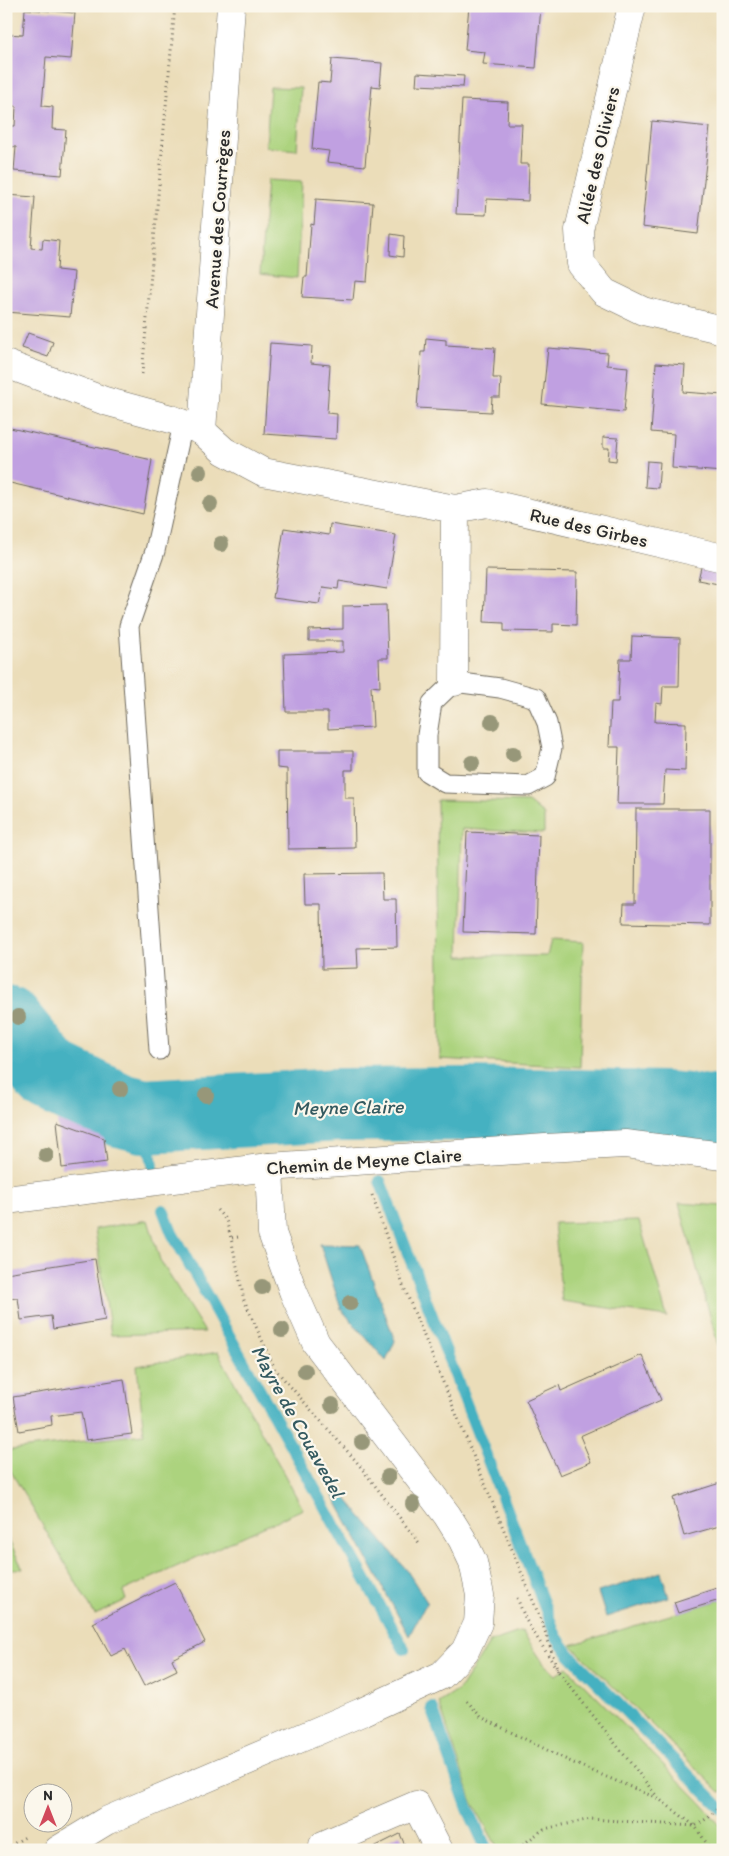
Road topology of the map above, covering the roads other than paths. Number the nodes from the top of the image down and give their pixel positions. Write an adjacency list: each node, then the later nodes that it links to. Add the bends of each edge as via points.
1 (231, 6): 5 (street, Avenue des Courrèges)
2 (632, 6): 3 (street, Allée des Oliviers, via 578,230 582,264 604,292 644,311)
3 (723, 330)
4 (6, 364): 5 (street, via 105,402)
5 (193, 427): 6 (street, Rue des Girbes, via 224,451 263,472); 9 (lane, via 129,626)
6 (454, 509): 7 (street, Rue des Girbes, via 487,503); 8 (street)
7 (723, 558)
8 (454, 682): 8 (lane, via 500,688 536,698 552,748 545,777 528,786 445,783 427,772 426,735 432,703)
9 (159, 1050)
10 (723, 1156): 11 (street, Chemin de Meyne Claire, via 625,1144)
11 (269, 1167): 12 (street, Chemin de Meyne Claire); 14 (street, via 272,1233 316,1343 462,1539 473,1562 480,1595 478,1623 465,1651 442,1675 106,1821)
12 (6, 1200)
13 (323, 1845): 15 (street, via 416,1805)
14 (58, 1850)
15 (439, 1850)

